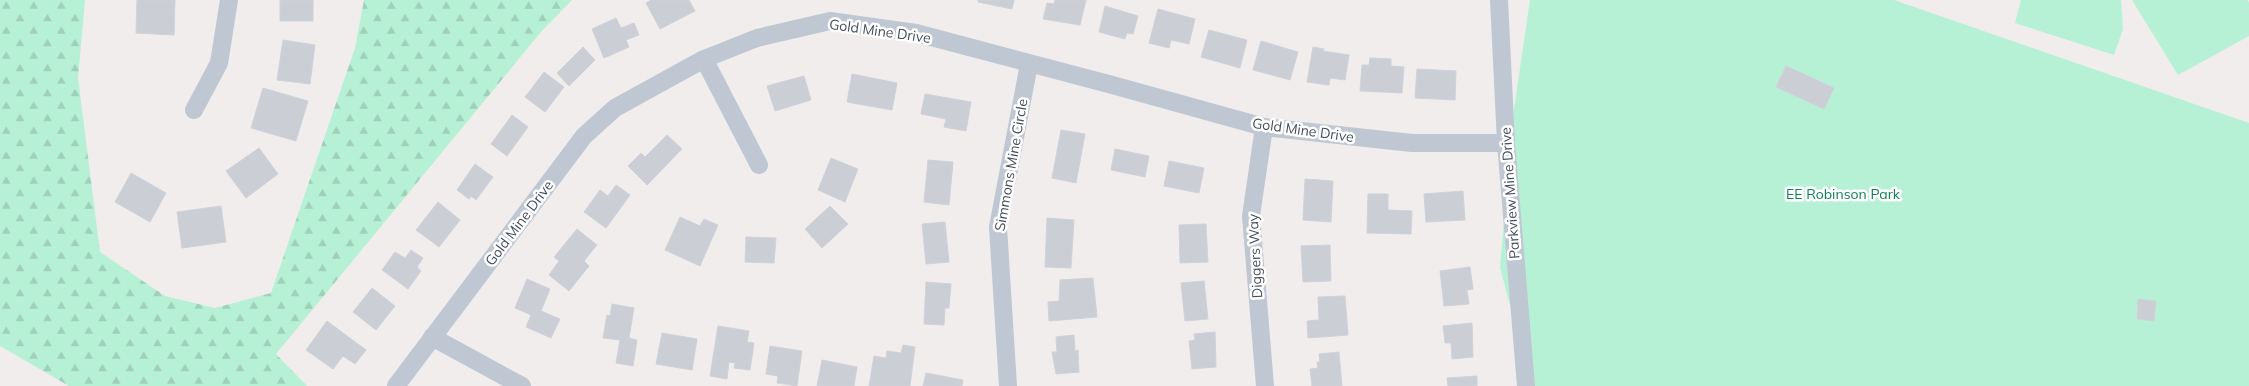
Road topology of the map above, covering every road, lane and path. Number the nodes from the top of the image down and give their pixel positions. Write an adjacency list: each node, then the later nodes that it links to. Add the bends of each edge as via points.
1 (229, 0): 5 (street, via 219,63)
2 (1499, 0): 7 (street, Parkview Mine Drive)
3 (704, 59): 4 (street, Gold Mine Drive, via 757,38 830,21 916,33); 8 (street); 9 (street, Gold Mine Drive, via 615,108 584,136)
4 (1029, 64): 6 (street, Gold Mine Drive); 12 (street, Simmons Mine Circle, via 998,227)
5 (194, 110)
6 (1264, 127): 7 (street, Gold Mine Drive, via 1412,143); 13 (street, Diggers Way, via 1251,216)
7 (1506, 143): 14 (street, Parkview Mine Drive)
8 (758, 165)
9 (432, 336): 10 (street, Gold Mine Drive); 11 (street)
10 (396, 386)
11 (522, 386)
12 (1008, 386)
13 (1265, 386)
14 (1526, 386)

